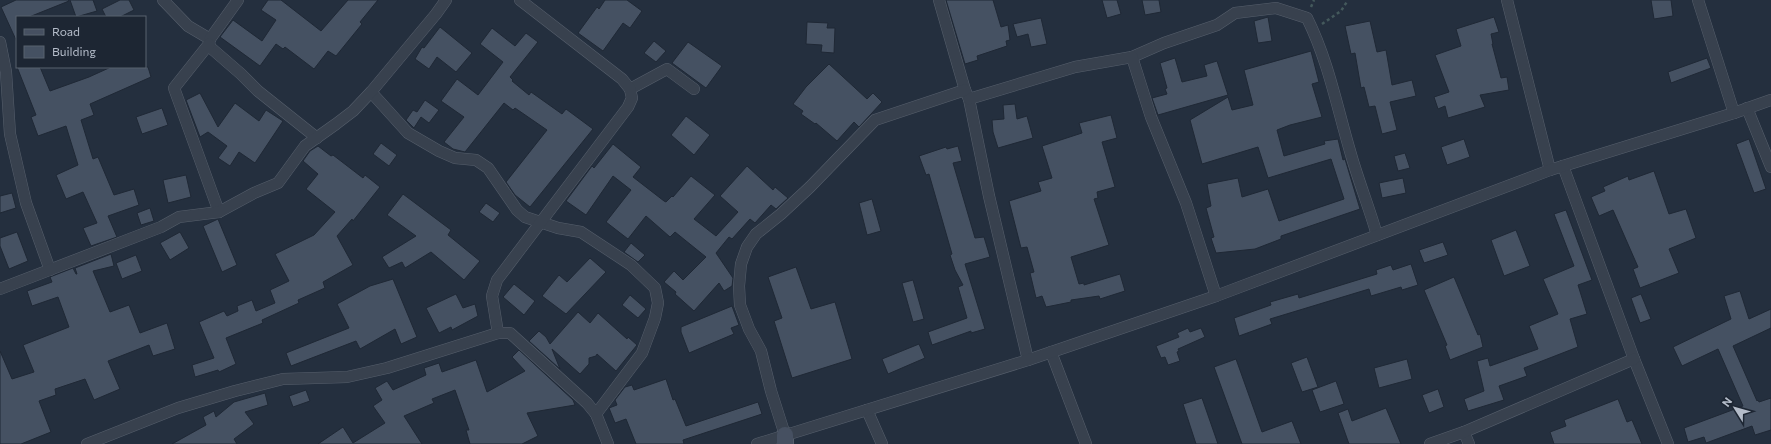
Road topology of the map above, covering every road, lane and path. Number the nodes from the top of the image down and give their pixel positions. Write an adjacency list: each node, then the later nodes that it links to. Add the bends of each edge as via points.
1 (163, 0): 10 (street, via 188,26)
2 (238, 0): 10 (street)
3 (446, 0): 15 (street)
4 (520, 0): 13 (street, via 622,79)
5 (939, 0): 16 (street)
6 (1348, 0): 9 (path, via 1341,11)
7 (1507, 0): 23 (street)
8 (1698, 0): 19 (street)
9 (1313, 30): 12 (street, via 1307,18 1276,8 1235,13 1217,25); 26 (street)
10 (209, 41): 20 (street, via 217,54 258,91); 24 (street, via 174,88)
11 (0, 42): 27 (street, via 6,72 10,134 26,203)
12 (1132, 57): 16 (street, via 1075,67); 29 (street, via 1151,117 1186,203)
13 (630, 89): 14 (street, via 667,69); 25 (street, via 632,98 628,107)
14 (694, 90)
15 (371, 92): 20 (street, via 353,111); 25 (street, via 408,133 455,158 476,160 488,168 517,210 525,218)
16 (967, 95): 33 (street); 37 (street, via 875,120 810,187 756,234 747,247 740,272 740,306 761,351)
17 (1771, 100): 18 (street)
18 (1747, 108): 19 (street); 22 (street)
19 (1734, 113): 21 (street)
20 (317, 138): 24 (street, via 305,146 278,183)
21 (1563, 166): 23 (street); 32 (street)
22 (1771, 167)
23 (1550, 170): 26 (street)
24 (219, 212): 27 (street, via 179,217 162,227)
25 (540, 222): 30 (street, via 497,280 492,296); 35 (street, via 581,232 631,265 655,288 658,303 656,318 642,353)
26 (1377, 235): 29 (street)
27 (50, 270): 28 (street)
28 (0, 288)
29 (1216, 296): 31 (street)
30 (498, 333): 35 (street, via 510,333); 38 (street, via 387,368 346,377 283,379 235,391 178,408)
31 (1051, 352): 33 (street); 42 (street)
32 (1634, 359): 36 (street); 45 (street)
33 (1028, 360): 34 (street)
34 (867, 410): 37 (street); 41 (street)
35 (596, 414): 39 (street)
36 (1464, 432): 43 (street); 44 (street)
37 (785, 439): 40 (street)
38 (87, 444)
39 (608, 444)
40 (757, 444)
41 (882, 444)
42 (1086, 444)
43 (1430, 444)
44 (1469, 444)
45 (1668, 444)

